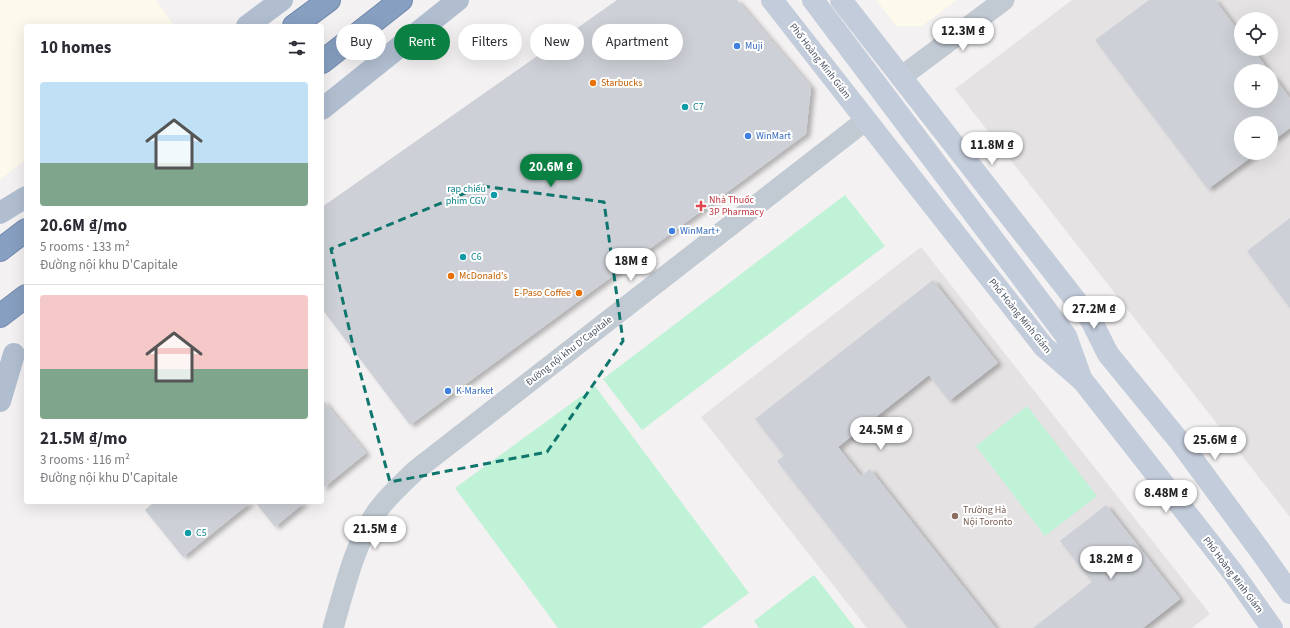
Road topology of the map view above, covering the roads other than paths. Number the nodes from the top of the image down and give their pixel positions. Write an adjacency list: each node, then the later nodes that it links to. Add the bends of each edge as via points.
1 (282, 0): 9 (main road)
2 (328, 0): 10 (highway)
3 (401, 0): 11 (highway)
4 (458, 0): 13 (main road)
5 (772, 0): 14 (street, Phố Hoàng Minh Giám)
6 (813, 0): 21 (street)
7 (841, 0): 12 (street)
8 (1004, 0): 12 (street)
9 (250, 24)
10 (297, 24)
11 (324, 60)
12 (901, 78): 22 (street, via 1091,320)
13 (324, 107)
14 (866, 120): 24 (street, Phố Hoàng Minh Giám, via 1044,348); 27 (street, Đường nội khu D'Capitale, via 416,470 378,511 363,535)
15 (24, 198): 16 (main road)
16 (0, 213)
17 (24, 232): 18 (highway)
18 (0, 250)
19 (24, 298): 20 (highway)
20 (0, 316)
21 (1066, 336): 22 (street); 24 (street)
22 (1108, 354): 26 (street, via 1180,442)
23 (13, 356): 25 (main road)
24 (1083, 381): 28 (street, Phố Hoàng Minh Giám, via 1234,574)
25 (0, 401)
26 (1290, 593)
27 (333, 628)
28 (1271, 628)

